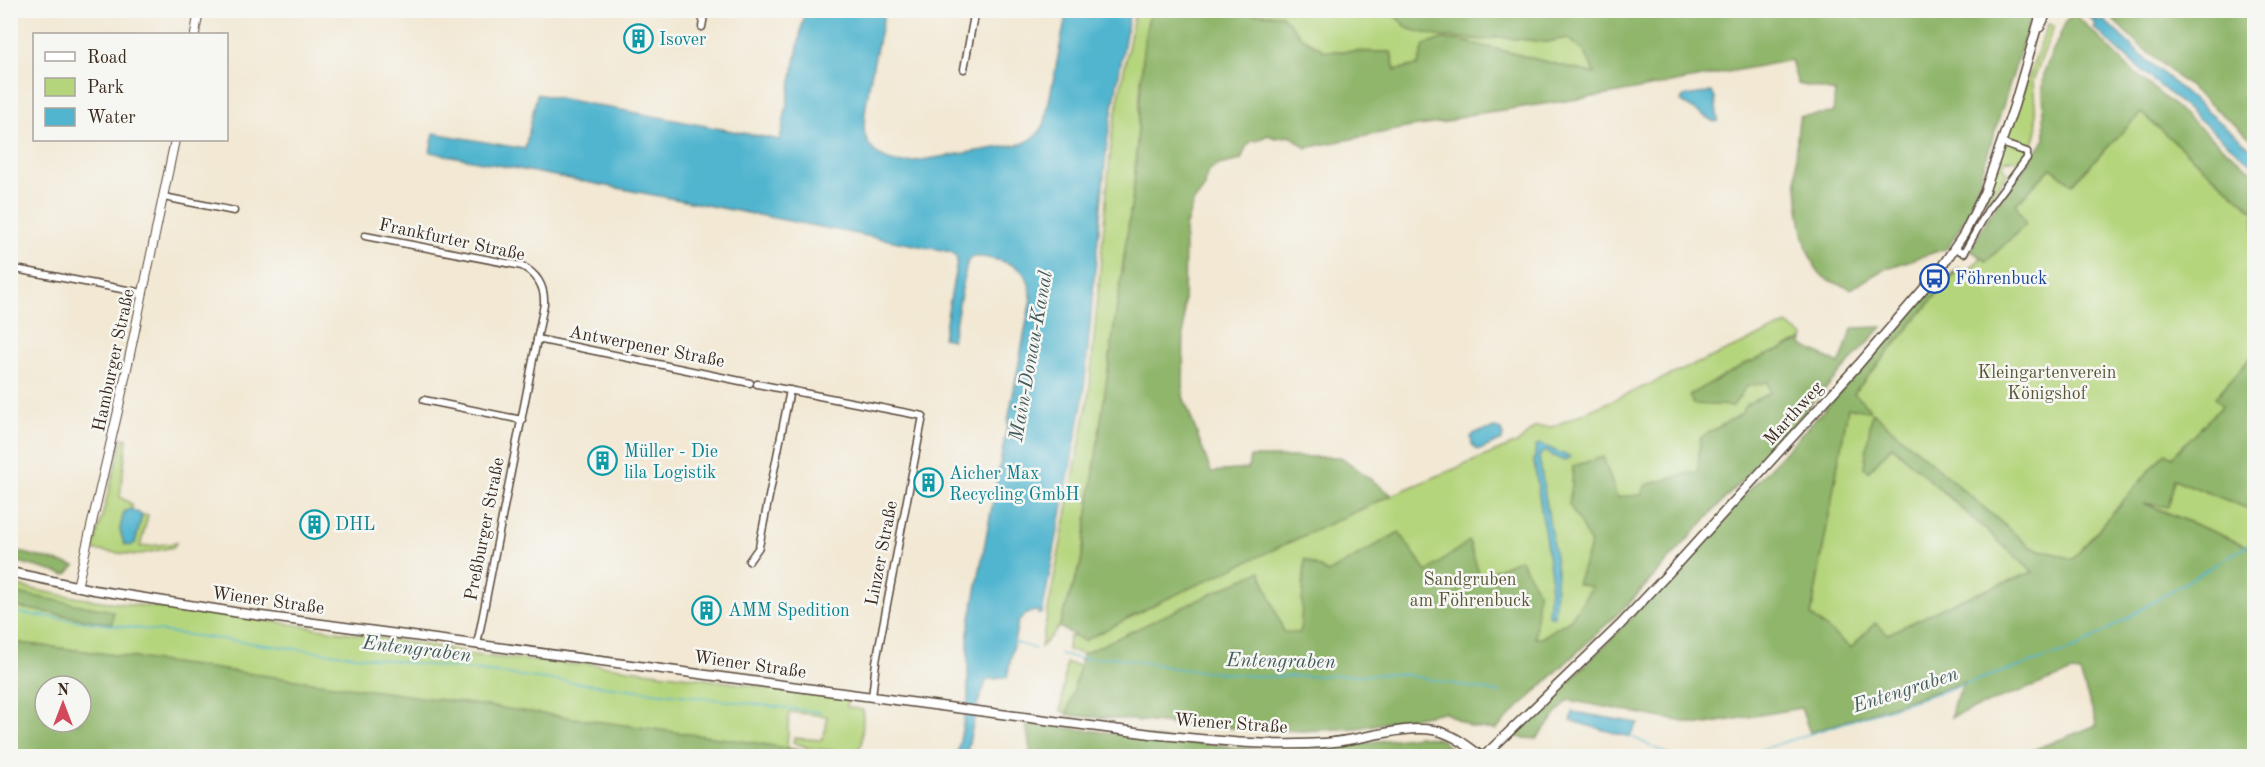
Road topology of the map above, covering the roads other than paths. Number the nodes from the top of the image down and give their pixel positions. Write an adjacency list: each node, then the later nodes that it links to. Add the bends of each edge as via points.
1 (199, 10): 7 (street)
2 (705, 10): 6 (street)
3 (975, 10): 9 (street)
4 (2042, 10): 8 (main road, Marthweg)
5 (2048, 10): 8 (main road, Marthweg)
6 (702, 27)
7 (195, 33)
8 (2037, 33): 11 (main road, Marthweg)
9 (964, 69)
10 (175, 141): 12 (street, Hamburger Straße)
11 (2001, 143): 15 (main road, Marthweg, via 1980,201); 15 (street, via 2027,152 2027,158 1988,210 1964,253)
12 (164, 197): 13 (street); 17 (street, Hamburger Straße)
13 (234, 211)
14 (365, 236): 18 (street, Frankfurter Straße, via 522,266 537,276)
15 (1955, 248): 29 (main road, Marthweg, via 1908,309 1682,560 1620,625)
16 (10, 268): 17 (street)
17 (143, 293): 26 (street, Hamburger Straße)
18 (544, 304): 19 (street, Preßburger Straße)
19 (537, 339): 20 (street, Antwerpener Straße); 23 (street, Preßburger Straße)
20 (790, 390): 22 (street, Antwerpener Straße); 24 (street, via 759,547)
21 (424, 400): 23 (street)
22 (923, 416): 28 (street, Linzer Straße)
23 (522, 420): 27 (street, Preßburger Straße)
24 (749, 561)
25 (10, 572): 26 (main road, Wiener Straße)
26 (77, 586): 27 (main road, Wiener Straße, via 219,610)
27 (477, 645): 28 (main road, Wiener Straße)
28 (872, 697): 29 (main road, Wiener Straße, via 1151,734 1260,744 1336,742 1429,730 1451,735)
29 (1482, 756)

